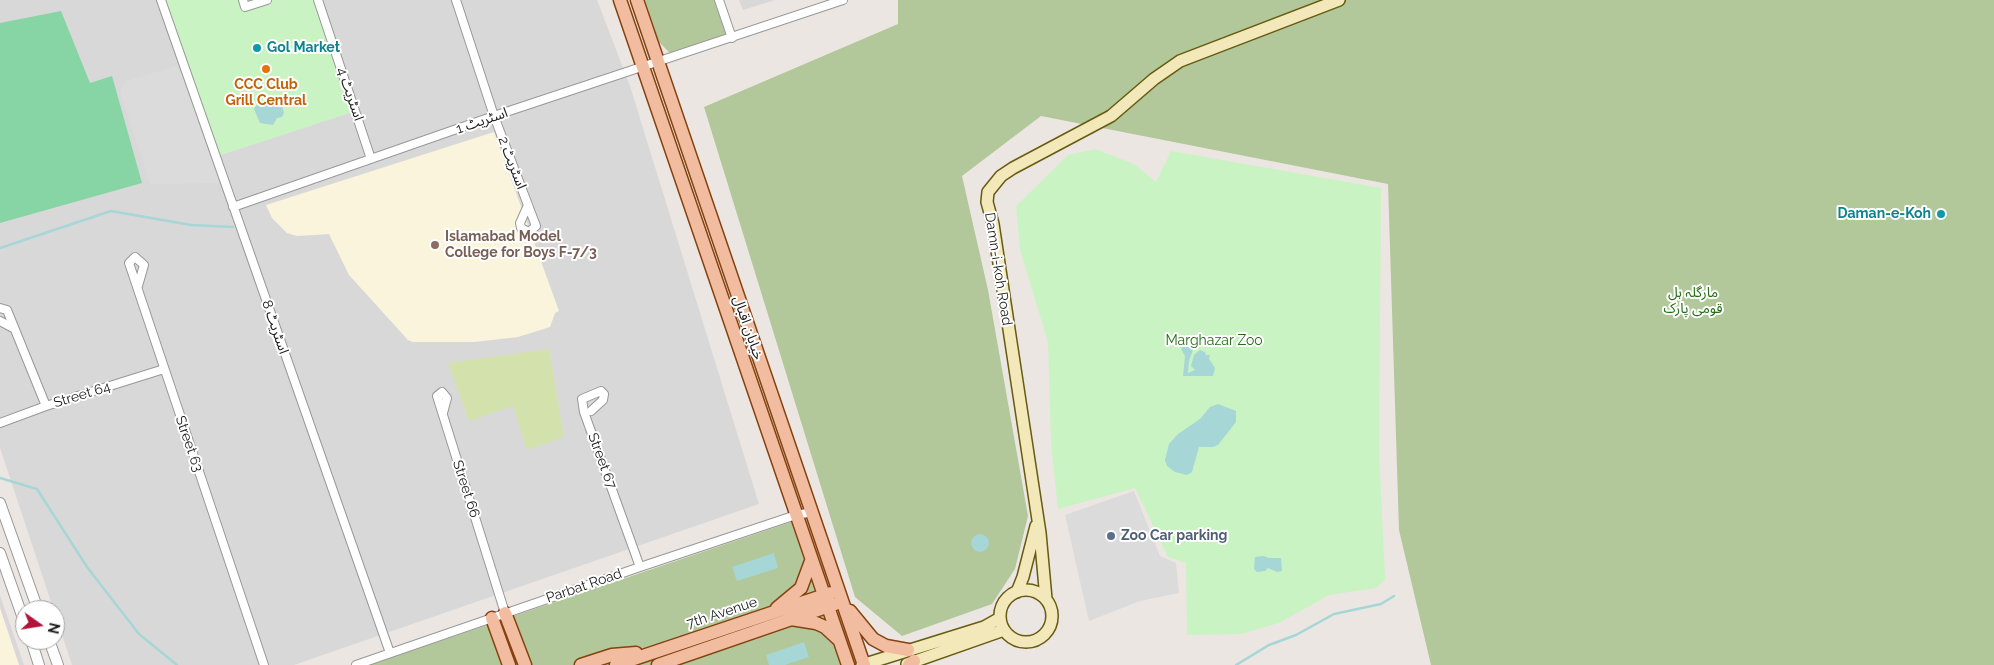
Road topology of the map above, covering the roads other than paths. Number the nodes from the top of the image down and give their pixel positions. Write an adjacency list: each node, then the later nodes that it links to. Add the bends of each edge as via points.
1 (161, 0): 17 (street, اسٹریٹ 8)
2 (267, 0): 10 (street)
3 (318, 0): 15 (street, اسٹریٹ 4)
4 (456, 0): 14 (street, اسٹریٹ 2)
5 (620, 0): 13 (main road, خیابان اقبال)
6 (637, 0): 12 (main road, خیابان اقبال)
7 (719, 0): 11 (street)
8 (843, 0): 11 (street, اسٹریٹ 1)
9 (1339, 0): 30 (main road, Damn-i-koh Road, via 1180,61 1110,116 1013,168 1001,176 988,192)
10 (244, 4)
11 (732, 38): 12 (street, اسٹریٹ 1)
12 (658, 63): 13 (street, اسٹریٹ 1); 28 (main road, خیابان اقبال)
13 (642, 68): 14 (street, اسٹریٹ 1); 29 (main road, خیابان اقبال)
14 (494, 116): 15 (street, اسٹریٹ 1); 16 (street, اسٹریٹ 2, via 536,226 529,232 521,228 520,223)
15 (372, 159): 17 (street, اسٹریٹ 1)
16 (528, 205)
17 (233, 207): 50 (street, اسٹریٹ 8)
18 (138, 286): 22 (street, Street 63, via 144,265 136,257 128,263)
19 (0, 308): 23 (street, via 7,310)
20 (0, 321): 21 (street)
21 (13, 328)
22 (164, 369): 23 (street, Street 64); 54 (street, Street 63)
23 (46, 406): 26 (street, Street 64)
24 (591, 411): 33 (street, Street 67, via 604,400 601,390 582,399 584,412)
25 (443, 413): 40 (street, Street 66, via 447,398 442,392 436,396)
26 (0, 423)
27 (0, 503): 38 (street)
28 (813, 512): 29 (street, Parbat Road); 35 (main road, خیابان اقبال)
29 (796, 515): 32 (main road, خیابان اقبال); 33 (street, Parbat Road)
30 (1037, 521): 34 (main road); 36 (main road, Damn-i-koh Road)
31 (0, 553): 37 (street)
32 (812, 561): 39 (main road, خیابان اقبال); 41 (main road, via 801,588)
33 (640, 567): 40 (street, Parbat Road)
34 (1017, 592): 36 (main road, via 1032,591); 43 (main road, via 1004,602)
35 (840, 596): 39 (main road, 7th Avenue); 51 (main road, via 873,639); 62 (main road, خیابان اقبال)
36 (1046, 599): 45 (main road, via 1052,619 1043,636 1026,642)
37 (17, 600)
38 (34, 600)
39 (826, 601): 41 (main road, 7th Avenue); 44 (main road, 7th Avenue); 46 (main road, خیابان اقبال)
40 (506, 613): 42 (street, Parbat Road); 57 (main road)
41 (771, 613): 49 (main road, 7th Avenue)
42 (492, 618): 50 (street, Parbat Road); 56 (main road)
43 (1000, 618): 45 (main road); 51 (main road)
44 (788, 619): 46 (main road, via 816,623); 60 (main road, 7th Avenue)
45 (1004, 630): 51 (main road)
46 (838, 639): 61 (main road, خیابان اقبال)
47 (34, 650): 52 (street)
48 (53, 650): 53 (street)
49 (655, 651): 58 (main road, via 612,655); 59 (main road, 7th Avenue)
50 (390, 653): 55 (street, Parbat Road)
51 (909, 660): 62 (main road)
52 (39, 665)
53 (58, 665)
54 (264, 665)
55 (356, 665)
56 (509, 665)
57 (525, 665)
58 (580, 665)
59 (616, 665)
60 (660, 665)
61 (848, 665)
62 (863, 665)

